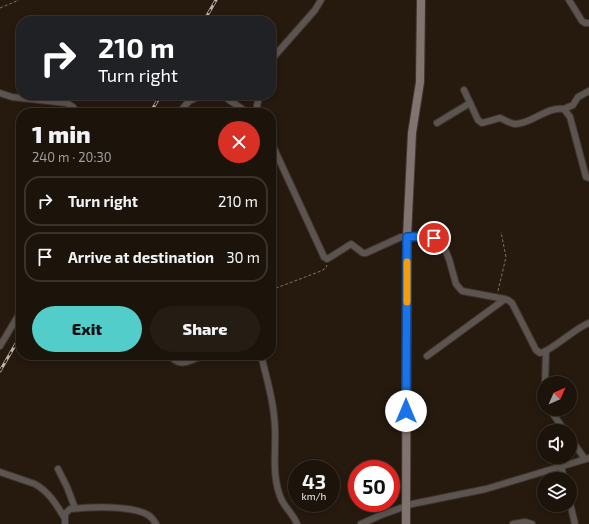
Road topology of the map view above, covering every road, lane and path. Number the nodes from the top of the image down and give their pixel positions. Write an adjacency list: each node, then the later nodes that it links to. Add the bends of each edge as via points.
1 (19, 0): 5 (path)
2 (321, 0): 7 (street)
3 (422, 0): 24 (main road, via 420,82 412,133)
4 (569, 0): 6 (street, via 582,21)
5 (0, 8)
6 (589, 23)
7 (276, 54)
8 (464, 90): 15 (street)
9 (589, 91): 19 (street, via 578,97 572,105)
10 (0, 94): 11 (street)
11 (16, 97)
12 (40, 100): 16 (street, via 67,103)
13 (193, 100): 17 (street)
14 (229, 100): 18 (street)
15 (470, 103): 19 (street, via 482,123 500,118 511,123 519,123); 20 (street)
16 (74, 108)
17 (184, 108)
18 (241, 108)
19 (564, 108): 22 (street, via 570,117 586,177)
20 (437, 124)
21 (276, 153): 25 (street)
22 (589, 178)
23 (501, 232): 27 (path, via 506,257)
24 (407, 237): 25 (street, via 366,253 351,244); 27 (street, via 426,236 439,242 447,253 456,284 462,291); 44 (main road)
25 (327, 259): 26 (path, via 327,266 324,269)
26 (276, 288)
27 (497, 298): 28 (street)
28 (505, 299): 32 (street, via 512,303 536,350 540,353); 33 (street)
29 (16, 320): 31 (street)
30 (589, 323): 32 (street)
31 (0, 346)
32 (546, 351): 37 (street)
33 (427, 356)
34 (173, 360): 35 (street, via 180,363)
35 (189, 360)
36 (262, 360): 50 (street, via 275,427 277,486 282,503)
37 (545, 376)
38 (577, 446): 39 (street)
39 (587, 458): 40 (street)
40 (561, 466): 43 (street); 44 (street, via 486,489)
41 (58, 469): 45 (street)
42 (0, 472): 47 (street, via 41,487 51,496)
43 (562, 472)
44 (406, 506): 51 (street); 52 (main road)
45 (75, 508): 47 (street, via 68,510); 49 (street, via 131,509 147,514)
46 (572, 512): 55 (street)
47 (64, 517): 48 (street)
48 (65, 524)
49 (156, 524)
50 (297, 524)
51 (361, 524)
52 (406, 524)
53 (513, 524): 54 (street)
54 (532, 524)
55 (575, 524)

